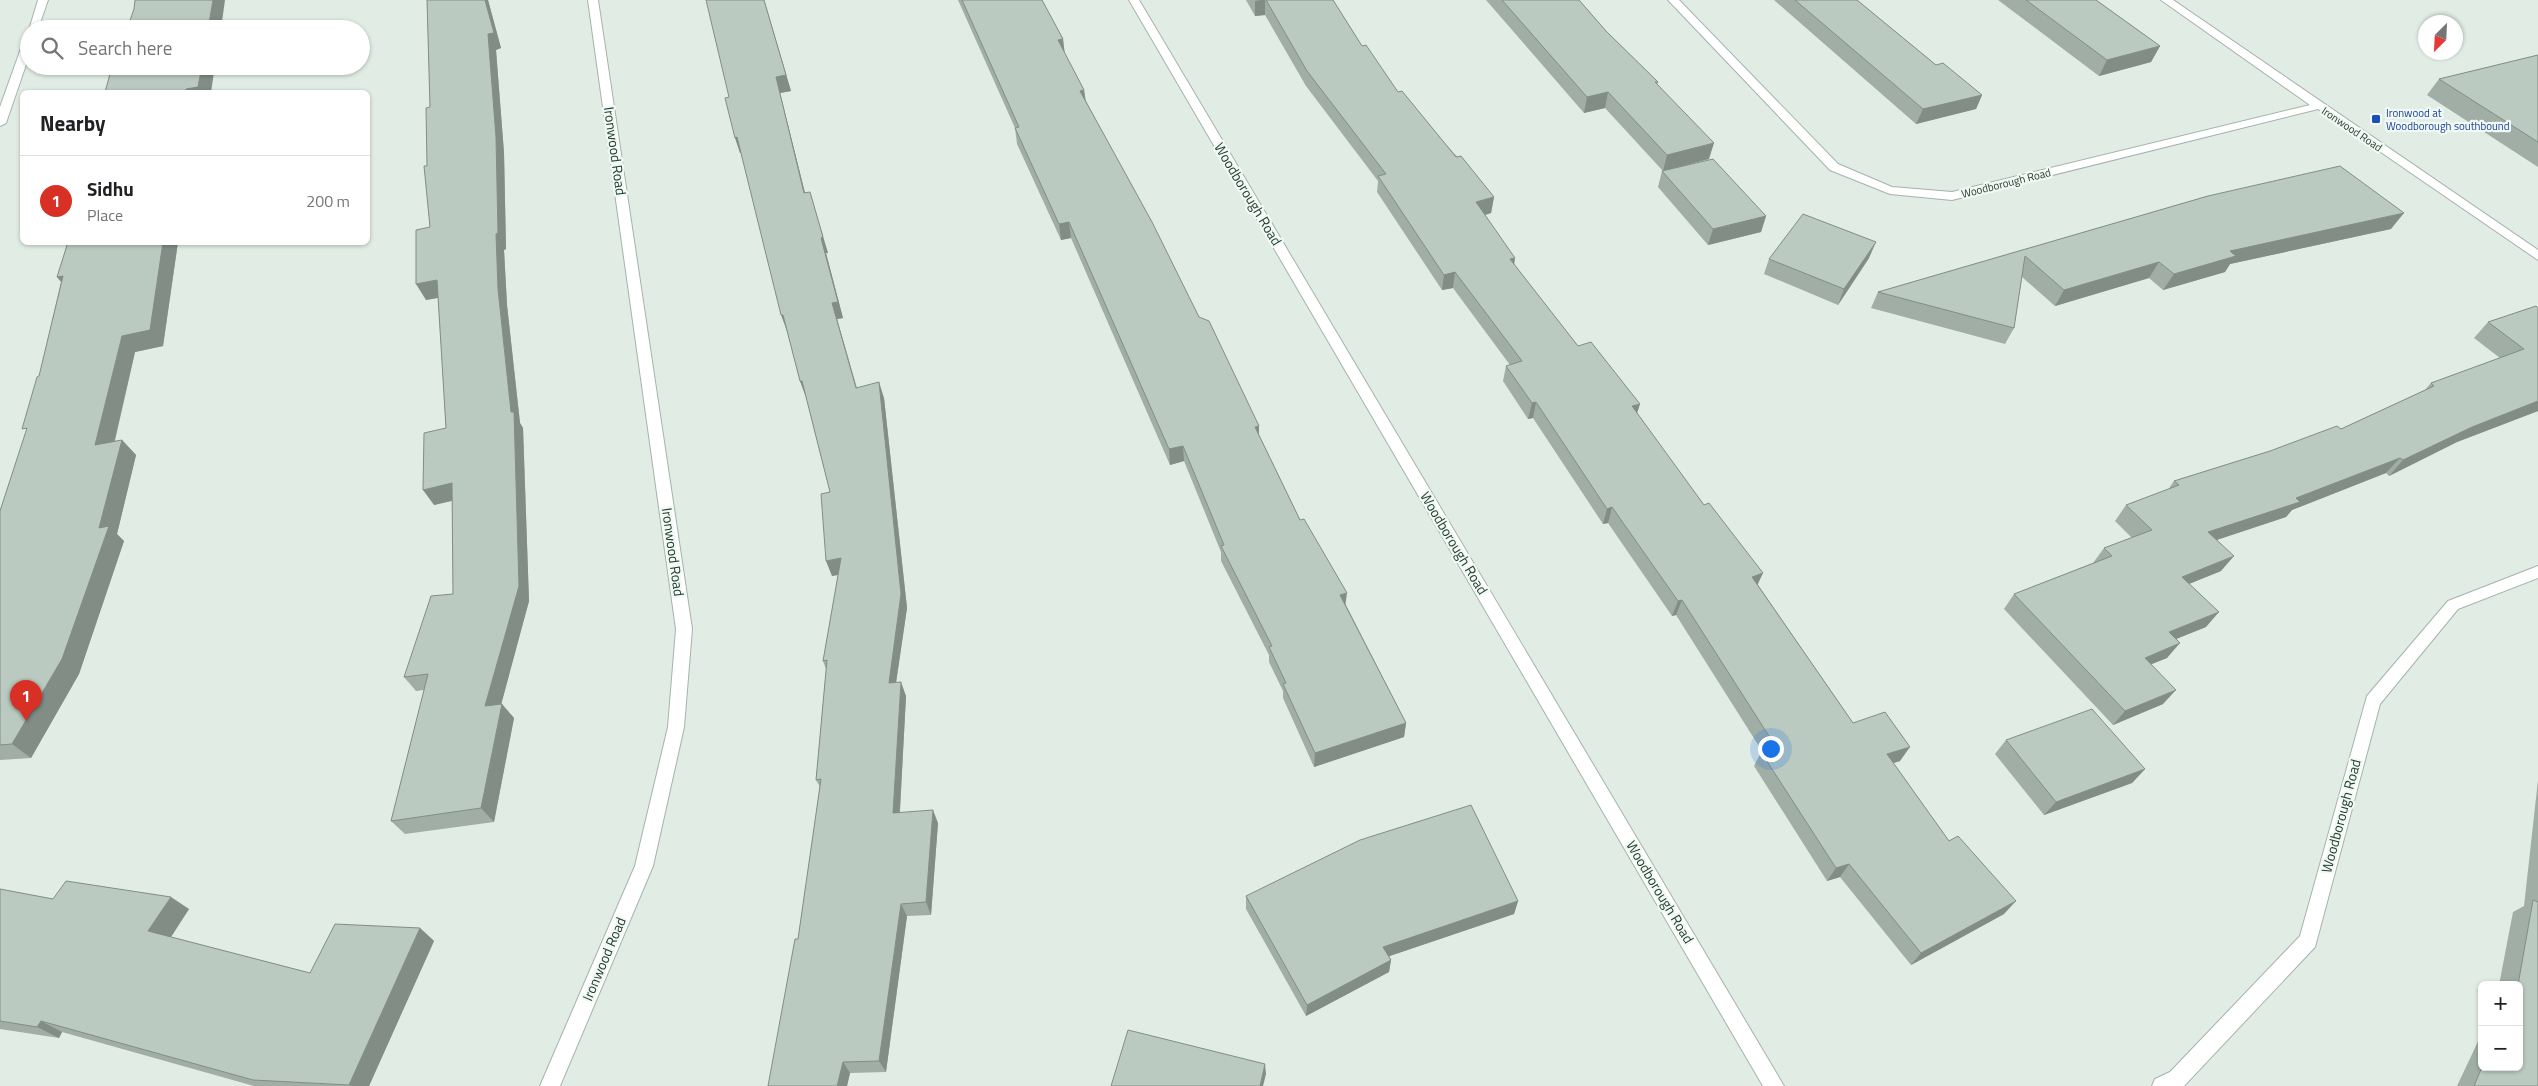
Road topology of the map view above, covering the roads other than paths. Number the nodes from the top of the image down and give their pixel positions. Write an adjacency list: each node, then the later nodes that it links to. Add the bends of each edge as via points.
1 (43, 0): 6 (street)
2 (593, 0): 12 (street, Ironwood Road, via 684,629 676,727 644,866)
3 (1134, 0): 13 (street, Woodborough Road)
4 (1673, 0): 8 (street, Woodborough Road, via 1834,167 1890,190 1952,196)
5 (2166, 0): 8 (street, Ironwood Road)
6 (36, 20)
7 (20, 66): 9 (street)
8 (2318, 106): 10 (street, Ironwood Road)
9 (0, 124)
10 (2538, 256)
11 (2538, 572): 14 (street, Woodborough Road, via 2454,604 2372,701 2308,941 2178,1079)
12 (550, 1086)
13 (1774, 1086)
14 (2162, 1086)

